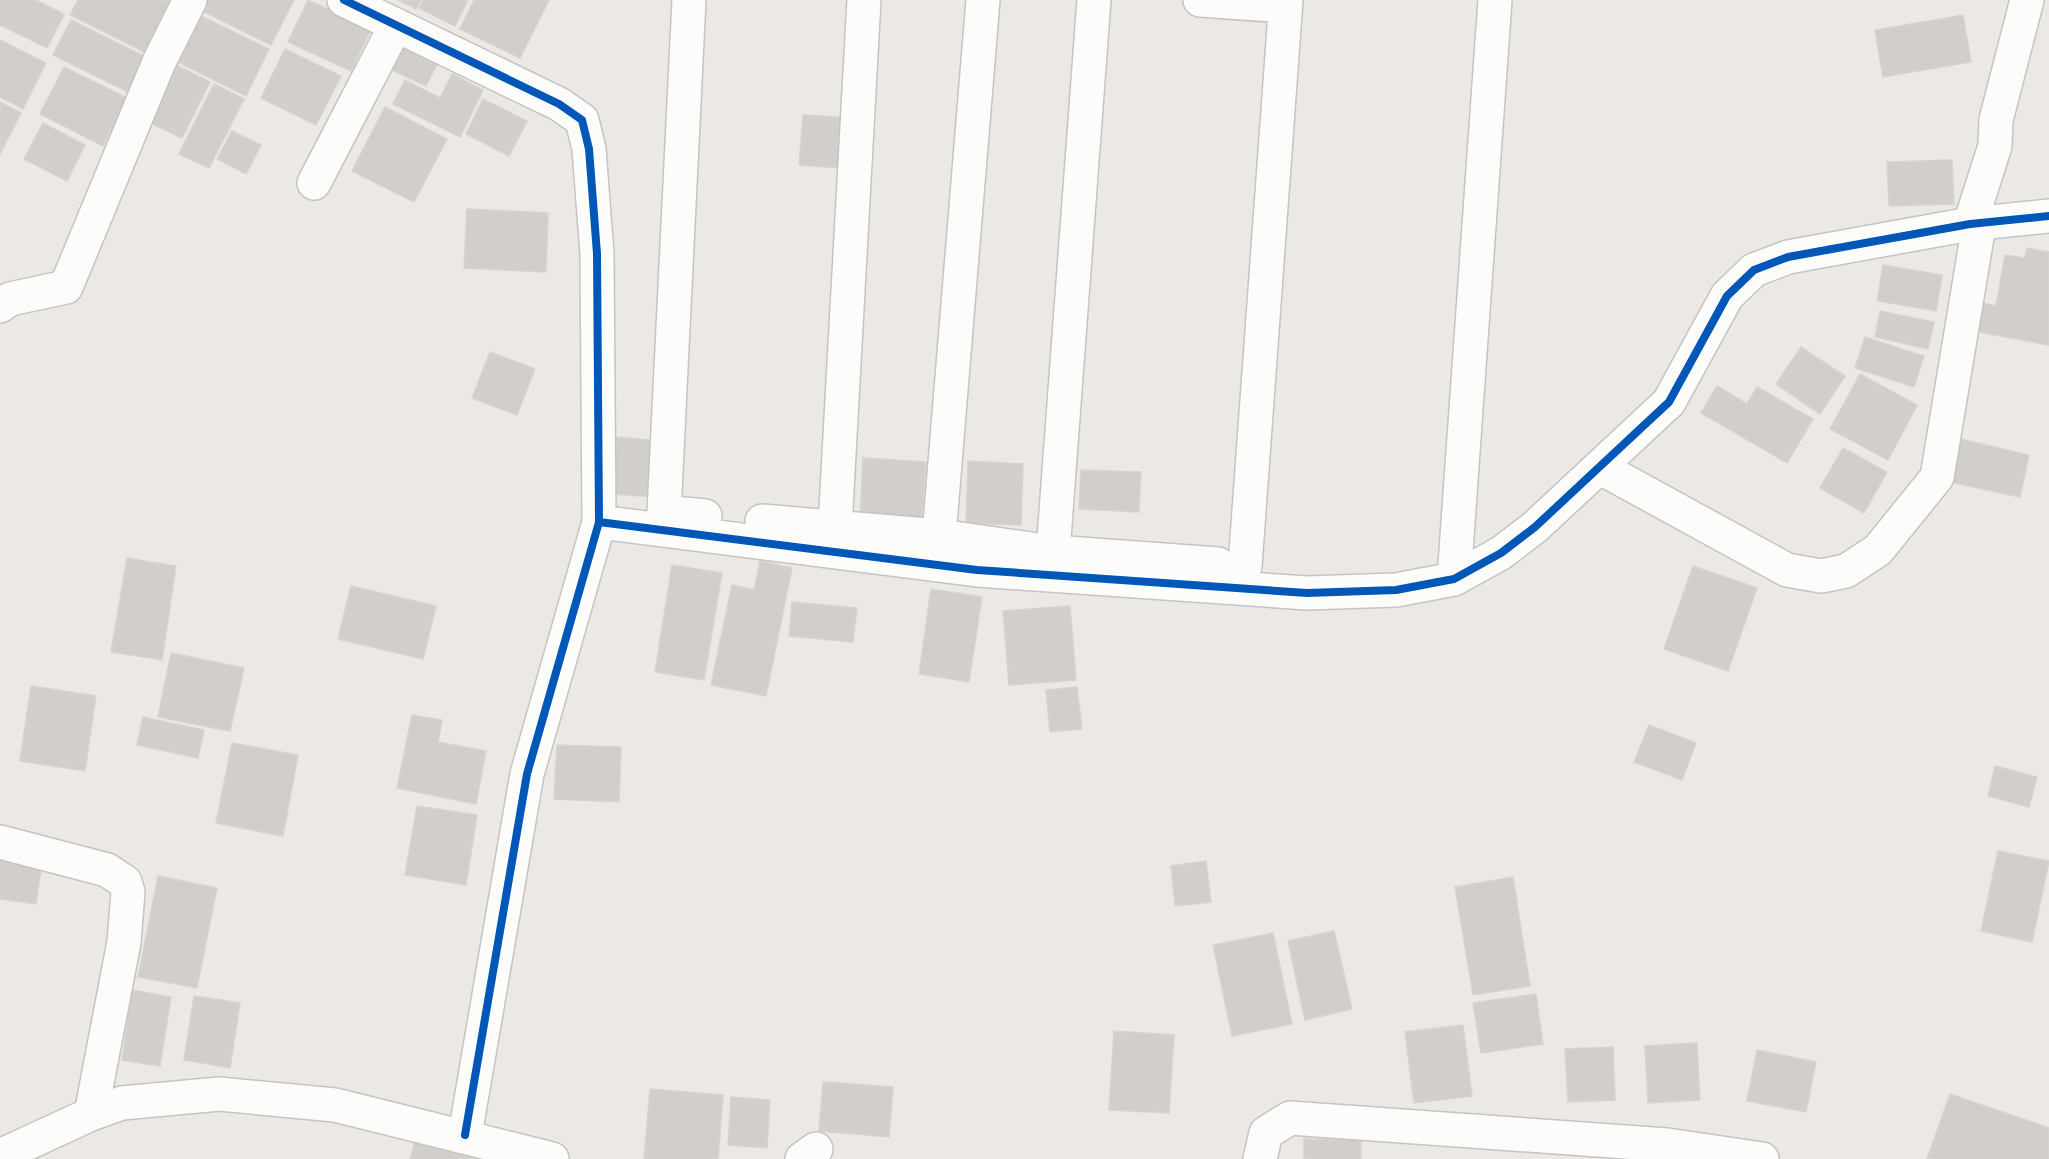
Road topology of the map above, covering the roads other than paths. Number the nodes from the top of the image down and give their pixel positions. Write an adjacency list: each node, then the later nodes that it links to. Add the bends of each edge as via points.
1 (190, 0): 15 (street, via 159,62 66,287 10,299)
2 (344, 0): 11 (street)
3 (689, 0): 18 (street, via 664,512)
4 (864, 0): 18 (street)
5 (983, 0): 19 (street)
6 (1094, 0): 20 (street)
7 (1200, 0): 10 (street)
8 (1496, 0): 22 (street)
9 (2027, 0): 14 (street, via 1996,120 1995,146)
10 (1285, 3): 21 (street)
11 (396, 25): 12 (street); 17 (street, via 559,104 582,120 589,149 597,254)
12 (314, 183)
13 (2049, 216): 14 (street)
14 (1975, 224): 16 (street, via 1788,257 1754,270 1727,296 1669,402); 16 (street, via 1937,477 1878,550 1846,572 1821,576 1787,570)
15 (0, 306)
16 (1599, 467): 22 (street, via 1535,527 1501,553)
17 (599, 522): 21 (street, via 977,570); 25 (street, via 527,774)
18 (835, 527): 19 (street)
19 (939, 536): 20 (street)
20 (1053, 552): 21 (street)
21 (1244, 577): 22 (street, via 1307,593 1396,590)
22 (1454, 579)
23 (0, 843): 24 (street, via 107,870 125,882 128,892 124,942)
24 (92, 1114): 25 (street, via 122,1103 219,1094 335,1105); 26 (street)
25 (465, 1135): 27 (street)
26 (0, 1156)
27 (552, 1159)
28 (1260, 1159): 29 (street, via 1266,1133 1290,1118 1667,1144)
29 (1762, 1159)

